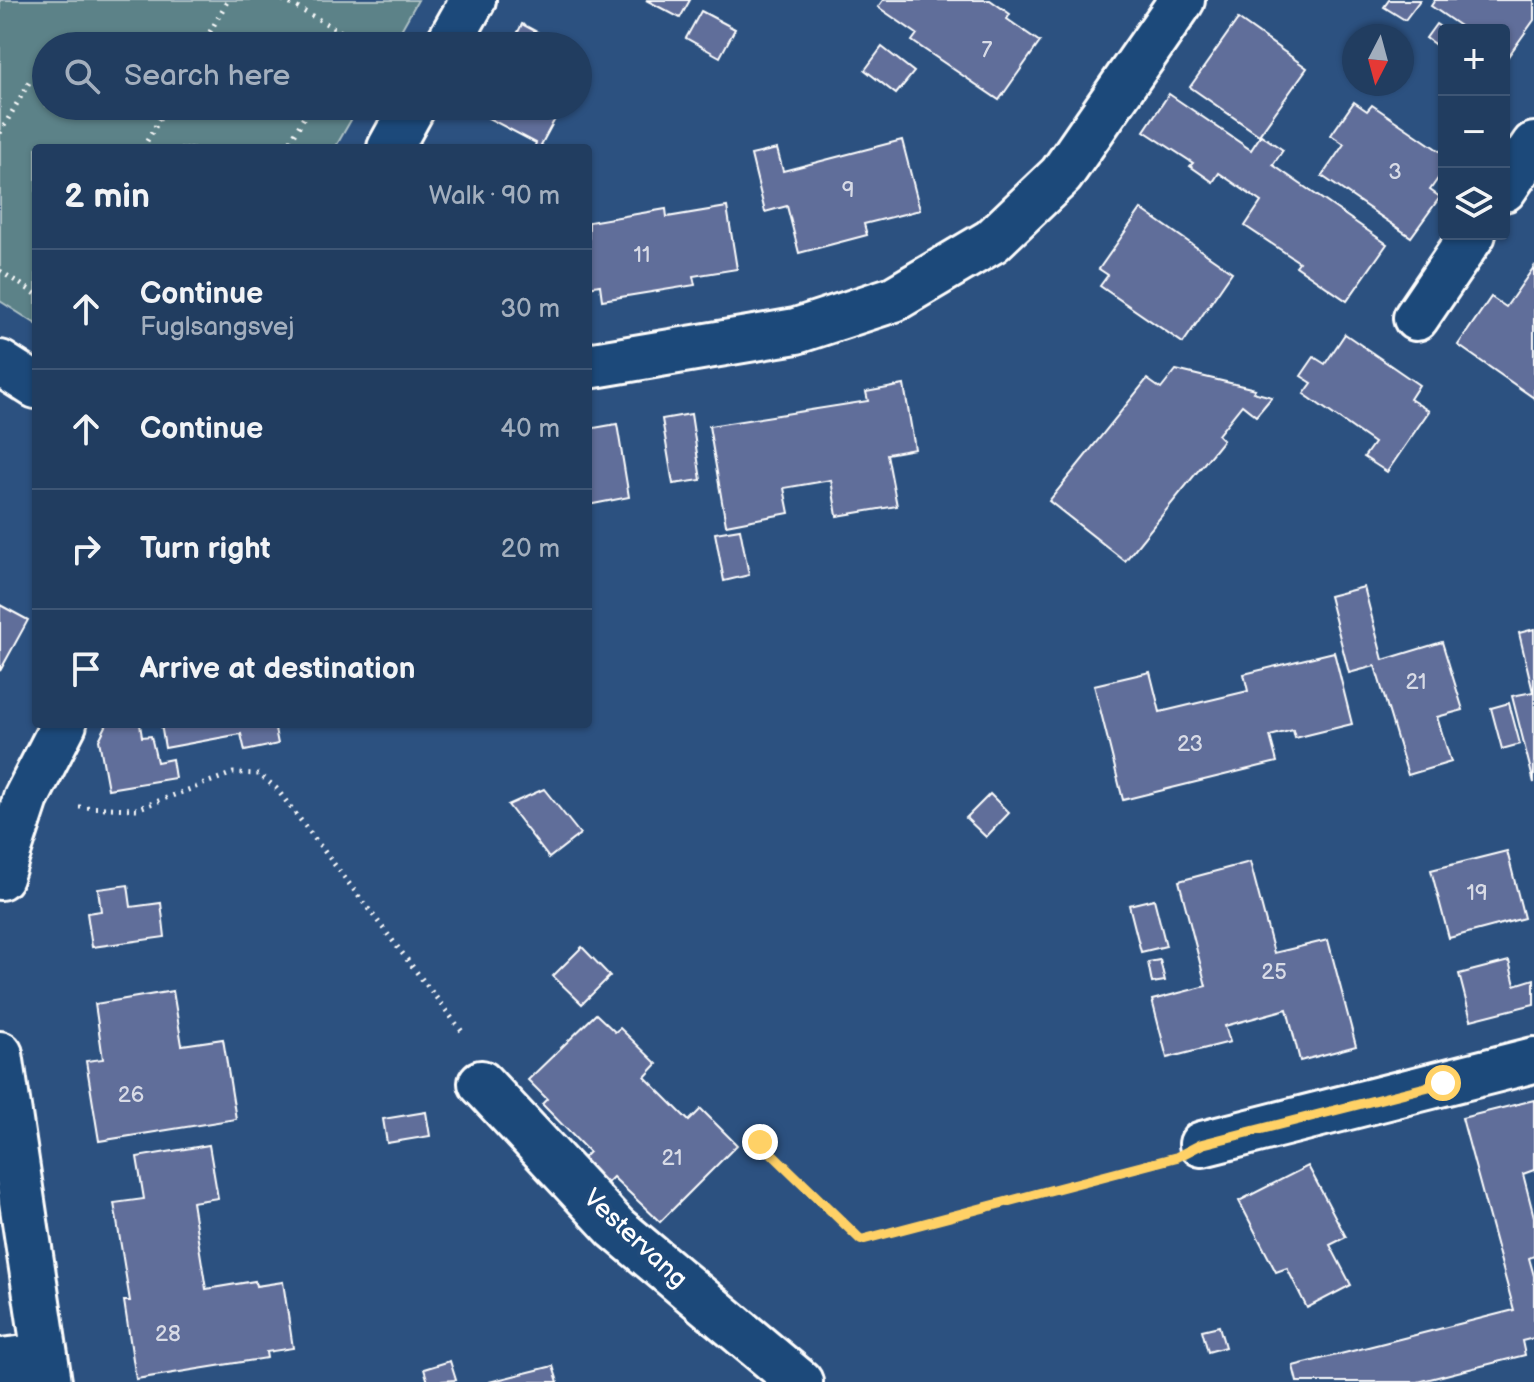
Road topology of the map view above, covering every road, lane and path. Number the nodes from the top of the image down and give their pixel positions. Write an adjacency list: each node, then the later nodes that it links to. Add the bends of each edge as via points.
1 (228, 0): 5 (path)
2 (283, 0): 6 (path)
3 (473, 0): 7 (street)
4 (1182, 0): 23 (street, via 1061,175 992,241 894,299 796,331)
5 (210, 32)
6 (342, 32)
7 (455, 32)
8 (31, 79): 12 (path)
9 (159, 120): 13 (path)
10 (302, 120): 14 (path)
11 (405, 120): 15 (street)
12 (0, 133)
13 (145, 144)
14 (289, 144)
15 (392, 144)
16 (1534, 145): 17 (street)
17 (1510, 180)
18 (1469, 240): 21 (street)
19 (0, 271): 20 (path)
20 (32, 291)
21 (1416, 318)
22 (0, 363): 24 (street)
23 (592, 365)
24 (32, 383)
25 (62, 728): 26 (street)
26 (26, 798): 27 (street); 30 (path, via 94,809 137,809 233,773 259,774 276,788 477,1052)
27 (0, 877)
28 (0, 1054): 34 (street)
29 (1534, 1060): 32 (street)
30 (481, 1083): 35 (street, Vestervang, via 616,1228)
31 (760, 1142): 32 (path, via 861,1240 1177,1157)
32 (1202, 1144)
33 (0, 1361): 34 (street)
34 (46, 1369)
35 (800, 1382)

